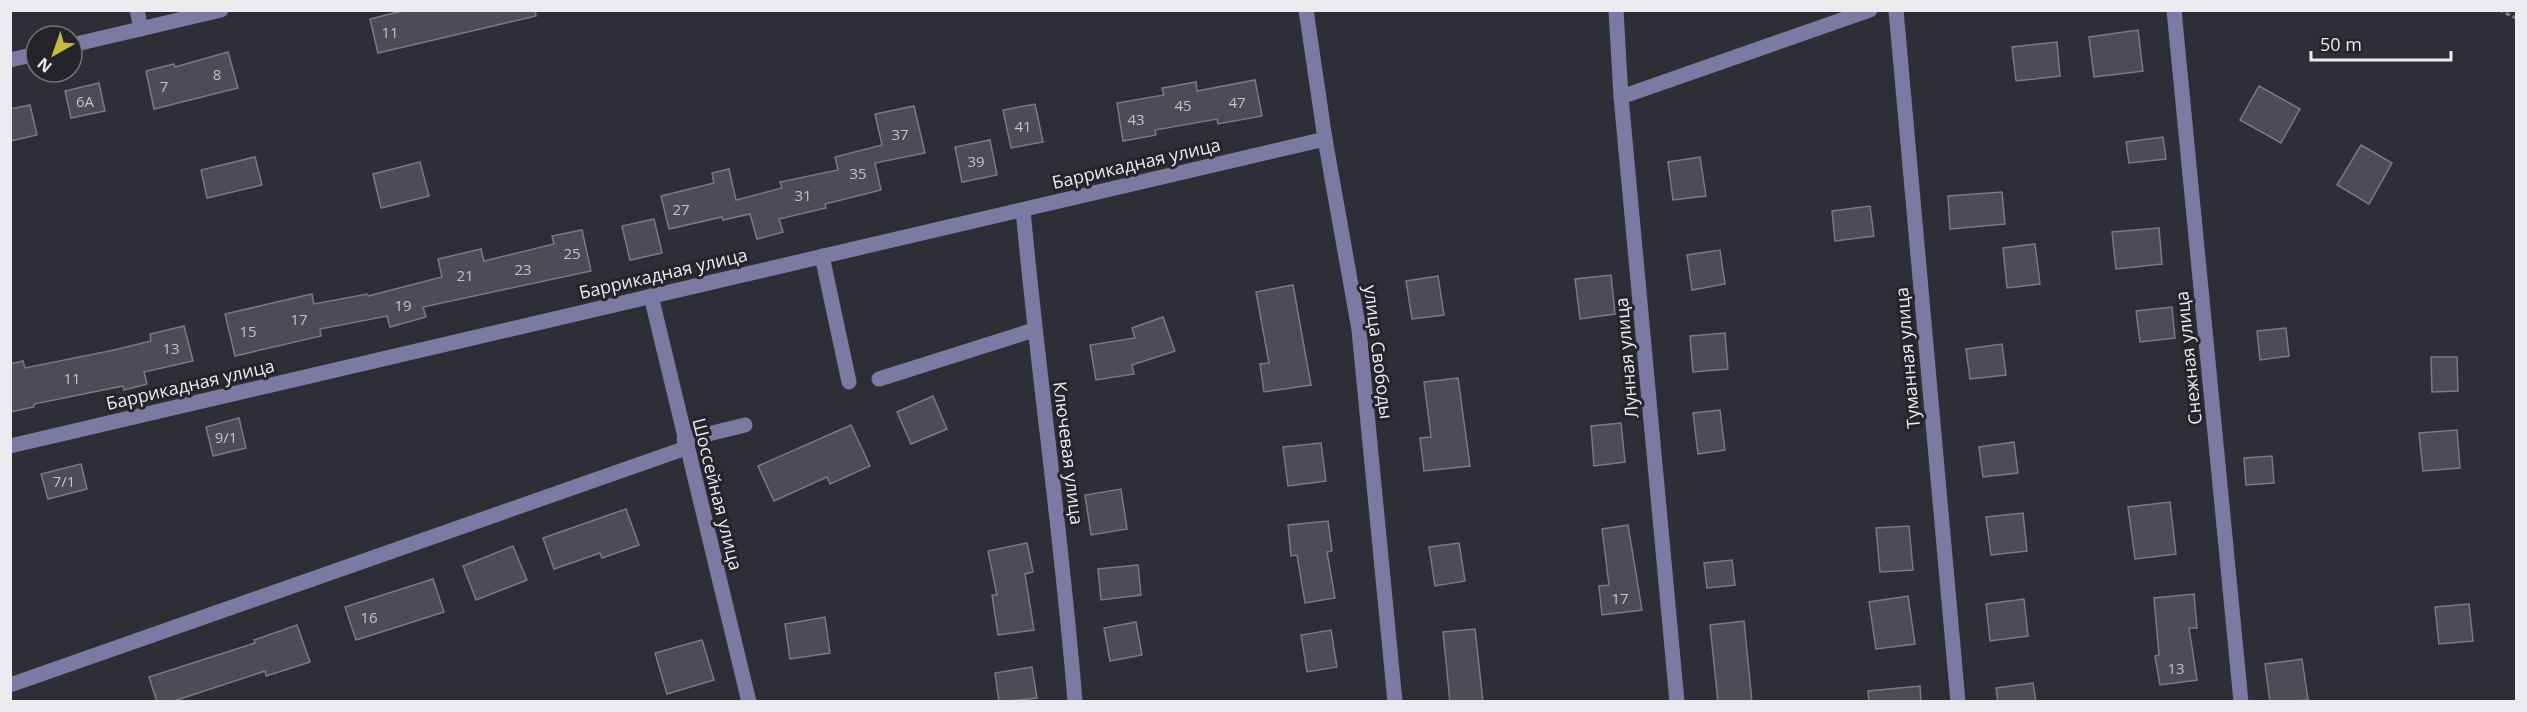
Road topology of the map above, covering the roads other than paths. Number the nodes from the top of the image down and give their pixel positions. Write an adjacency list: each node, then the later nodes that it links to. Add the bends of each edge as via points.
1 (137, 10): 8 (street)
2 (221, 10): 8 (street)
3 (1306, 10): 11 (street, улица Свободы)
4 (1617, 10): 10 (street, Лунная улица)
5 (1870, 10): 10 (street)
6 (1896, 10): 26 (street, Туманная улица)
7 (2174, 10): 27 (street, Снежная улица)
8 (141, 29): 9 (street)
9 (84, 42)
10 (1621, 98): 25 (street, Лунная улица)
11 (1325, 139): 12 (street, Баррикадная улица); 24 (street, улица Свободы, via 1359,330)
12 (1023, 210): 13 (street, Баррикадная улица); 15 (street, Ключевая улица)
13 (822, 256): 14 (street, Баррикадная улица); 17 (street)
14 (651, 296): 19 (street, Шоссейная улица); 20 (street, Баррикадная улица)
15 (1034, 330): 16 (street); 23 (street, Ключевая улица, via 1067,597)
16 (879, 379)
17 (849, 382)
18 (745, 426): 19 (street)
19 (685, 444): 21 (street); 22 (street, Шоссейная улица)
20 (10, 446)
21 (10, 685)
22 (749, 702)
23 (1075, 702)
24 (1395, 702)
25 (1677, 702)
26 (1958, 702)
27 (2241, 702)

